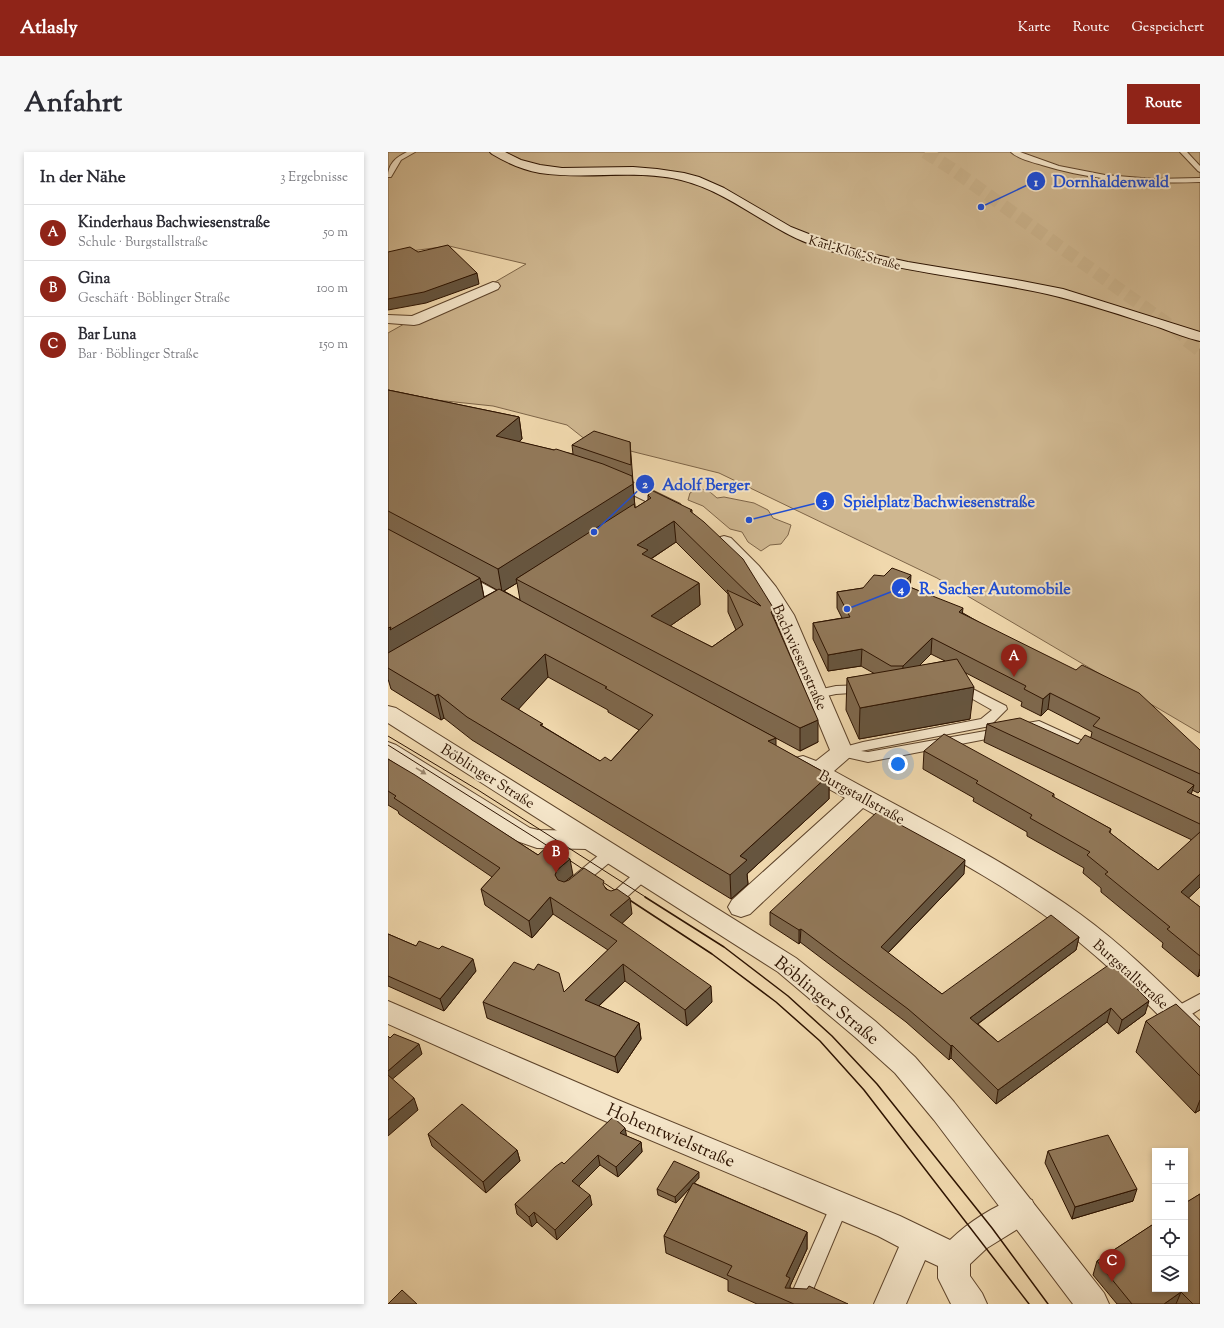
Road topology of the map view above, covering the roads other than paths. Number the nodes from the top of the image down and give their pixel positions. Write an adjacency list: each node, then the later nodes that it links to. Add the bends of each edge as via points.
1 (412, 152): 6 (lane, via 398,159)
2 (496, 152): 10 (street, Karl-Kloß-Straße, via 519,164 543,170 635,170 682,176 728,193 778,225 842,251 925,270 1052,291)
3 (1014, 152): 7 (lane, via 1062,168 1123,179 1171,182)
4 (1183, 152): 5 (lane)
5 (1200, 170)
6 (388, 175)
7 (1200, 180)
8 (493, 286): 9 (street, via 414,321)
9 (388, 319)
10 (1200, 336)
11 (590, 473): 12 (street)
12 (660, 500): 13 (street); 14 (street)
13 (641, 513)
14 (690, 517)
15 (711, 532): 22 (street, Bachwiesenstraße, via 743,560 777,603)
16 (440, 568): 17 (street)
17 (510, 598): 18 (street); 19 (street)
18 (483, 614)
19 (531, 617)
20 (947, 680): 25 (lane, via 1001,709 985,723)
21 (873, 689): 22 (lane, via 836,690)
22 (817, 694): 25 (street, Bachwiesenstraße)
23 (388, 713): 30 (street, Böblinger Straße)
24 (388, 750): 30 (street, Böblinger Straße, one-way to 30, via 522,834 537,839)
25 (842, 752): 27 (lane, via 868,757 1039,725); 28 (street)
26 (783, 753): 28 (street, Burgstallstraße)
27 (1102, 755)
28 (818, 772): 29 (street, Burgstallstraße)
29 (861, 797): 35 (street); 38 (street, Burgstallstraße, via 1022,888 1072,922 1137,976)
30 (588, 840): 31 (street, Böblinger Straße)
31 (610, 854): 32 (street, Böblinger Straße); 33 (lane)
32 (643, 874): 34 (lane); 41 (street, Böblinger Straße, via 787,965 865,1028 905,1065)
33 (566, 891)
34 (614, 900)
35 (741, 907)
36 (1200, 1001): 38 (lane)
37 (388, 1012): 40 (street, Hohentwielstraße, via 600,1106)
38 (1176, 1015): 39 (street, Burgstallstraße)
39 (1200, 1039)
40 (839, 1206): 42 (street, Hohentwielstraße); 44 (lane)
41 (1021, 1210): 43 (street, via 964,1247); 47 (street, Böblinger Straße)
42 (918, 1240): 43 (street, Hohentwielstraße); 45 (street)
43 (955, 1258): 46 (street, via 954,1277)
44 (797, 1304)
45 (890, 1304)
46 (971, 1304)
47 (1093, 1304)

